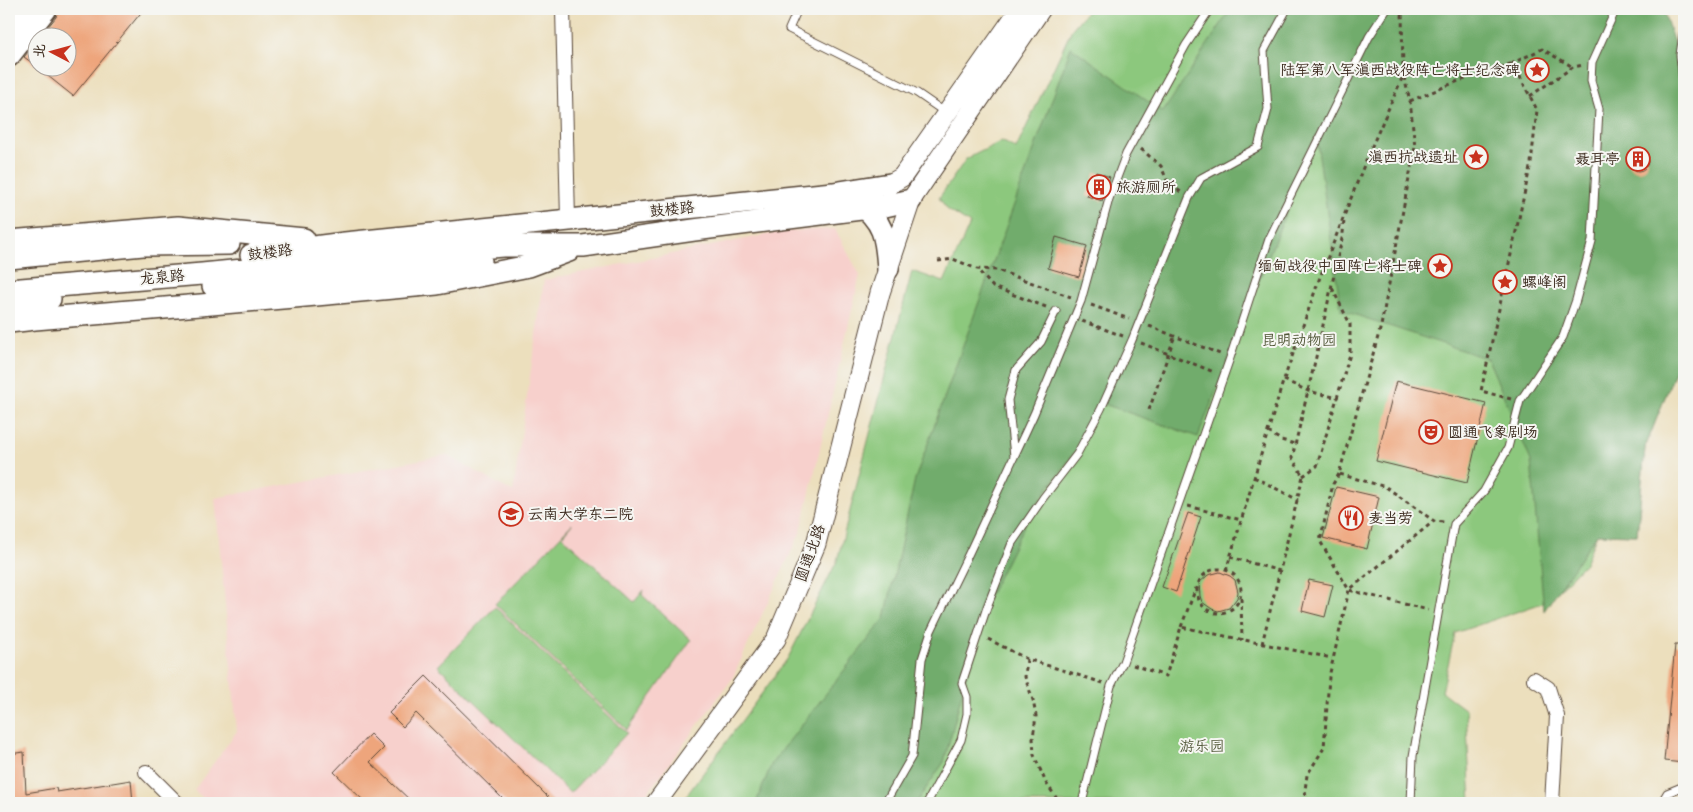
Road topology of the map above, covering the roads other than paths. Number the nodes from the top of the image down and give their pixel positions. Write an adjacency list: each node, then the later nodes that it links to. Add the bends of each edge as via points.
1 (23, 9): 11 (main road)
2 (46, 9): 13 (main road)
3 (563, 9): 20 (street)
4 (798, 9): 15 (lane, via 789,29 916,93)
5 (1020, 9): 15 (main road)
6 (1042, 9): 18 (main road)
7 (1210, 9): 33 (lane, via 1126,154 1109,199 1081,301)
8 (1287, 9): 37 (lane, via 1264,50 1268,109 1258,147 1201,178 1188,198 1101,409 1078,454 1012,543 962,683 967,697 962,740)
9 (1387, 9): 41 (lane, via 1369,37 1269,239 1230,358 1111,686)
10 (1616, 9): 42 (lane, via 1592,62 1591,81 1599,109 1592,241 1563,337 1520,402 1508,448 1484,491 1454,524 1413,756)
11 (9, 26)
12 (1684, 28): 14 (lane, via 1680,55)
13 (9, 56)
14 (1684, 92)
15 (946, 114): 16 (main road)
16 (896, 180): 17 (main road, 鼓楼路); 18 (main road, 圆通北路)
17 (832, 193): 19 (main road, via 856,200); 20 (main road, 鼓楼路)
18 (901, 203): 19 (main road, 鼓楼路); 27 (main road, 圆通北路)
19 (866, 209): 23 (main road, 鼓楼路); 27 (main road, via 885,235)
20 (568, 220): 22 (main road, 鼓楼路)
21 (9, 241): 22 (main road, via 178,227)
22 (344, 243): 24 (main road)
23 (583, 246): 26 (main road, 鼓楼路, via 504,246); 30 (main road, via 414,269 145,290); 32 (main road, via 529,266 437,284)
24 (237, 250): 25 (main road, via 143,246); 28 (main road, 龙泉路, via 198,261)
25 (9, 258)
26 (314, 262): 29 (main road, 龙泉路)
27 (888, 268): 39 (main road, 圆通北路, via 816,544 776,639)
28 (9, 276)
29 (9, 290)
30 (9, 306)
31 (1056, 311): 33 (lane, via 1041,342 1016,370 1008,400)
32 (9, 322)
33 (1014, 456): 40 (lane, via 931,630 922,659 912,756)
34 (1534, 679): 43 (street, via 1548,688 1558,716)
35 (146, 772): 38 (street)
36 (1684, 786): 44 (lane, via 1667,792)
37 (927, 802)
38 (177, 803)
39 (656, 803)
40 (885, 803)
41 (1082, 803)
42 (1411, 803)
43 (1552, 803)
44 (1661, 803)

